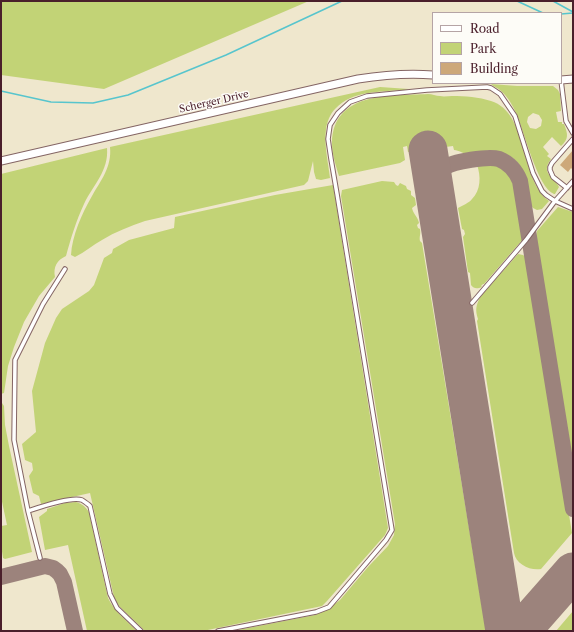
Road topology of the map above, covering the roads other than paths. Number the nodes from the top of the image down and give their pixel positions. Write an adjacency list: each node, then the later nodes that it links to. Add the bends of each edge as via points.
1 (432, 75): 7 (street, Scherger Drive, via 398,74 358,79)
2 (573, 79): 3 (street)
3 (562, 80)
4 (561, 84): 5 (lane, via 565,118)
5 (573, 133)
6 (573, 139): 9 (lane, via 550,167 553,177)
7 (1, 161)
8 (573, 181): 9 (lane)
9 (567, 188): 10 (lane)
10 (556, 201): 11 (lane); 13 (lane); 17 (lane, via 546,195 538,184 515,116 500,94 490,88 427,90 367,96 350,102 338,113 330,125 328,139 392,530 329,607 316,612)
11 (573, 209)
12 (65, 269): 14 (lane, via 43,304 15,360 14,440)
13 (472, 303)
14 (28, 511): 15 (lane); 16 (lane, via 75,499 82,500 90,506 110,594 117,608)
15 (40, 558)
16 (141, 631)
17 (218, 631)

